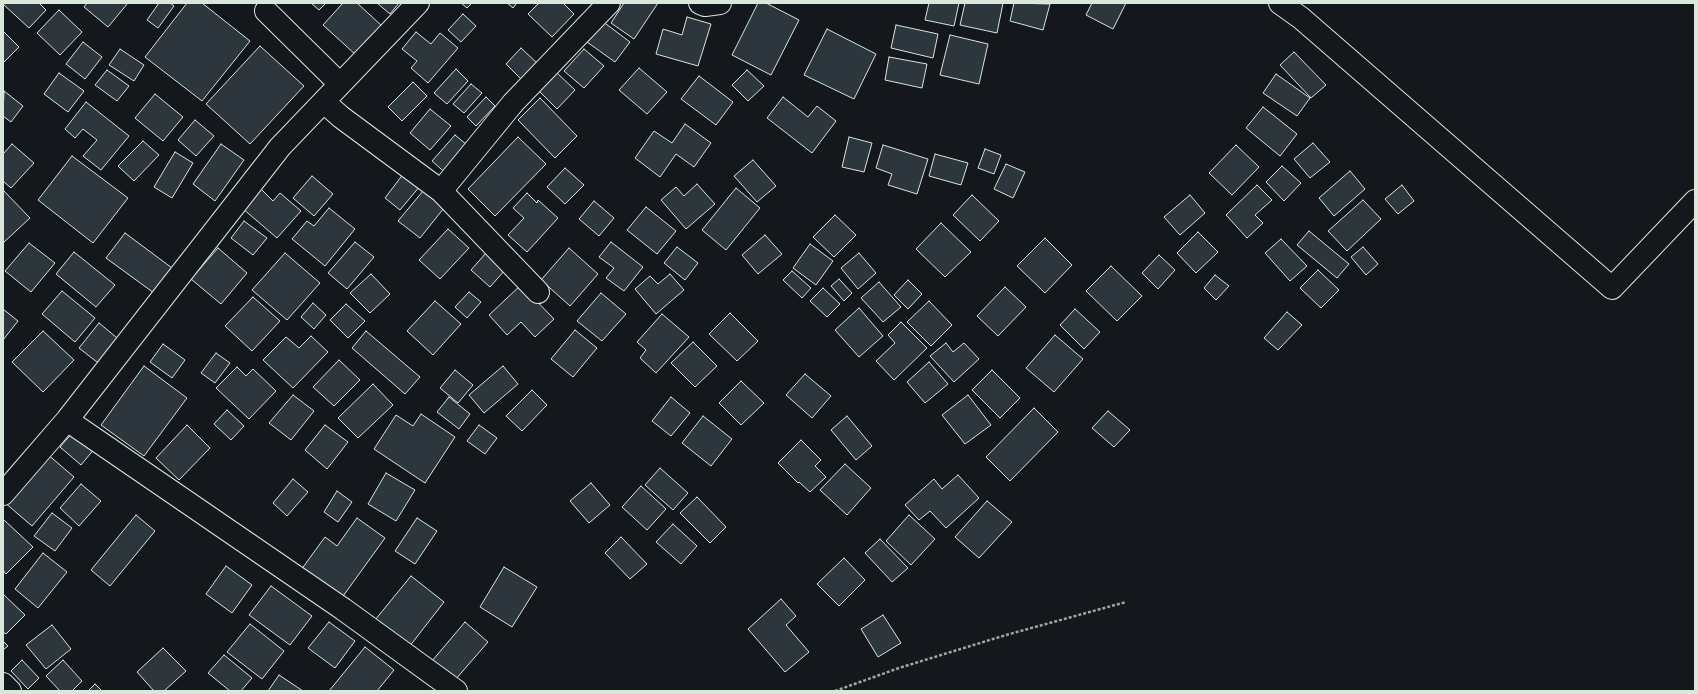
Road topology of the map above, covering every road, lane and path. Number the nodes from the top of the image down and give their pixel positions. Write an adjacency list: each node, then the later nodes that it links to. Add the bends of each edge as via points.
1 (418, 3): 7 (street)
2 (608, 3): 9 (street, via 513,102)
3 (700, 3): 4 (street)
4 (720, 3)
5 (1280, 3): 10 (street, via 1301,18 1612,288)
6 (266, 11): 7 (street)
7 (340, 84): 8 (street)
8 (324, 102): 9 (street); 12 (street, via 280,148)
9 (441, 191): 11 (street)
10 (1695, 201)
11 (538, 292)
12 (67, 420): 13 (street); 17 (street, via 343,609)
13 (3, 494)
14 (1126, 602): 18 (path, via 1006,635)
15 (3, 684): 16 (street)
16 (10, 691)
17 (456, 691)
18 (835, 691)

